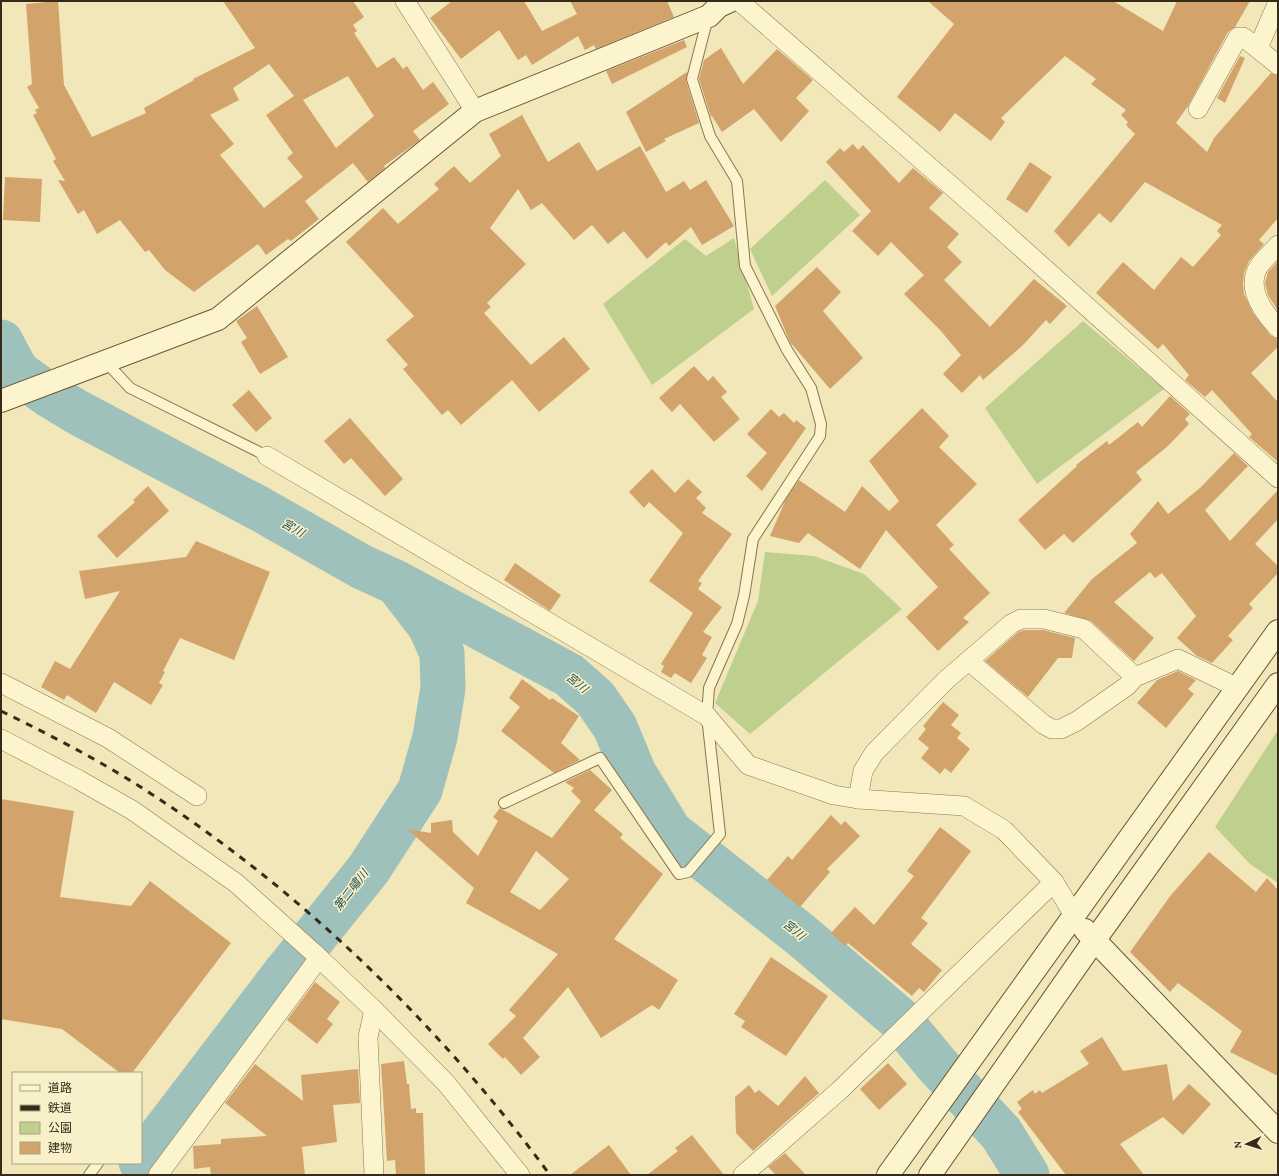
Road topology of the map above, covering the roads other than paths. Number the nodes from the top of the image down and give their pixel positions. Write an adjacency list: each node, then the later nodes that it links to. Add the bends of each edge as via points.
1 (405, 1): 7 (street)
2 (1278, 2): 4 (street)
3 (722, 5): 7 (street); 13 (street, via 987,217); 20 (lane, via 692,78 710,136 737,181 745,266 787,350 811,388 821,424 820,436 753,539 737,624 709,688)
4 (1258, 48): 5 (street); 6 (street, via 1243,37 1238,37)
5 (1278, 65)
6 (1198, 109)
7 (475, 111): 10 (street, via 218,319)
8 (1278, 245): 9 (street, via 1259,266 1253,281 1257,298)
9 (1278, 328)
10 (106, 362): 11 (street); 12 (lane, via 130,388)
11 (4, 400)
12 (267, 456): 20 (street)
13 (1278, 478)
14 (1278, 631): 19 (street)
15 (969, 661): 16 (street, via 1011,624 1021,619 1044,619 1084,629); 16 (street, via 1052,730 1062,729 1077,721 1127,686); 23 (street, via 946,680 874,753 863,771)
16 (1135, 677): 19 (street, via 1178,659)
17 (1, 683): 22 (street, via 108,738)
18 (1278, 684): 27 (street)
19 (1238, 688): 26 (street)
20 (707, 716): 23 (street, via 748,765 834,795); 24 (lane, via 720,834 688,872 680,874 600,758)
21 (1, 739): 28 (street, via 132,810 236,884)
22 (197, 796)
23 (858, 799): 25 (street, via 964,806 1004,830)
24 (504, 803)
25 (1054, 882): 26 (street); 36 (street, via 840,1090)
26 (1075, 917): 27 (street); 37 (street)
27 (1094, 941): 30 (street); 38 (street)
28 (316, 955): 29 (street); 33 (street)
29 (374, 1010): 34 (street, via 368,1037); 35 (street, via 446,1083)
30 (1278, 1132)
31 (97, 1164): 32 (lane)
32 (88, 1175)
33 (158, 1175)
34 (374, 1175)
35 (520, 1175)
36 (743, 1175)
37 (888, 1175)
38 (930, 1175)

